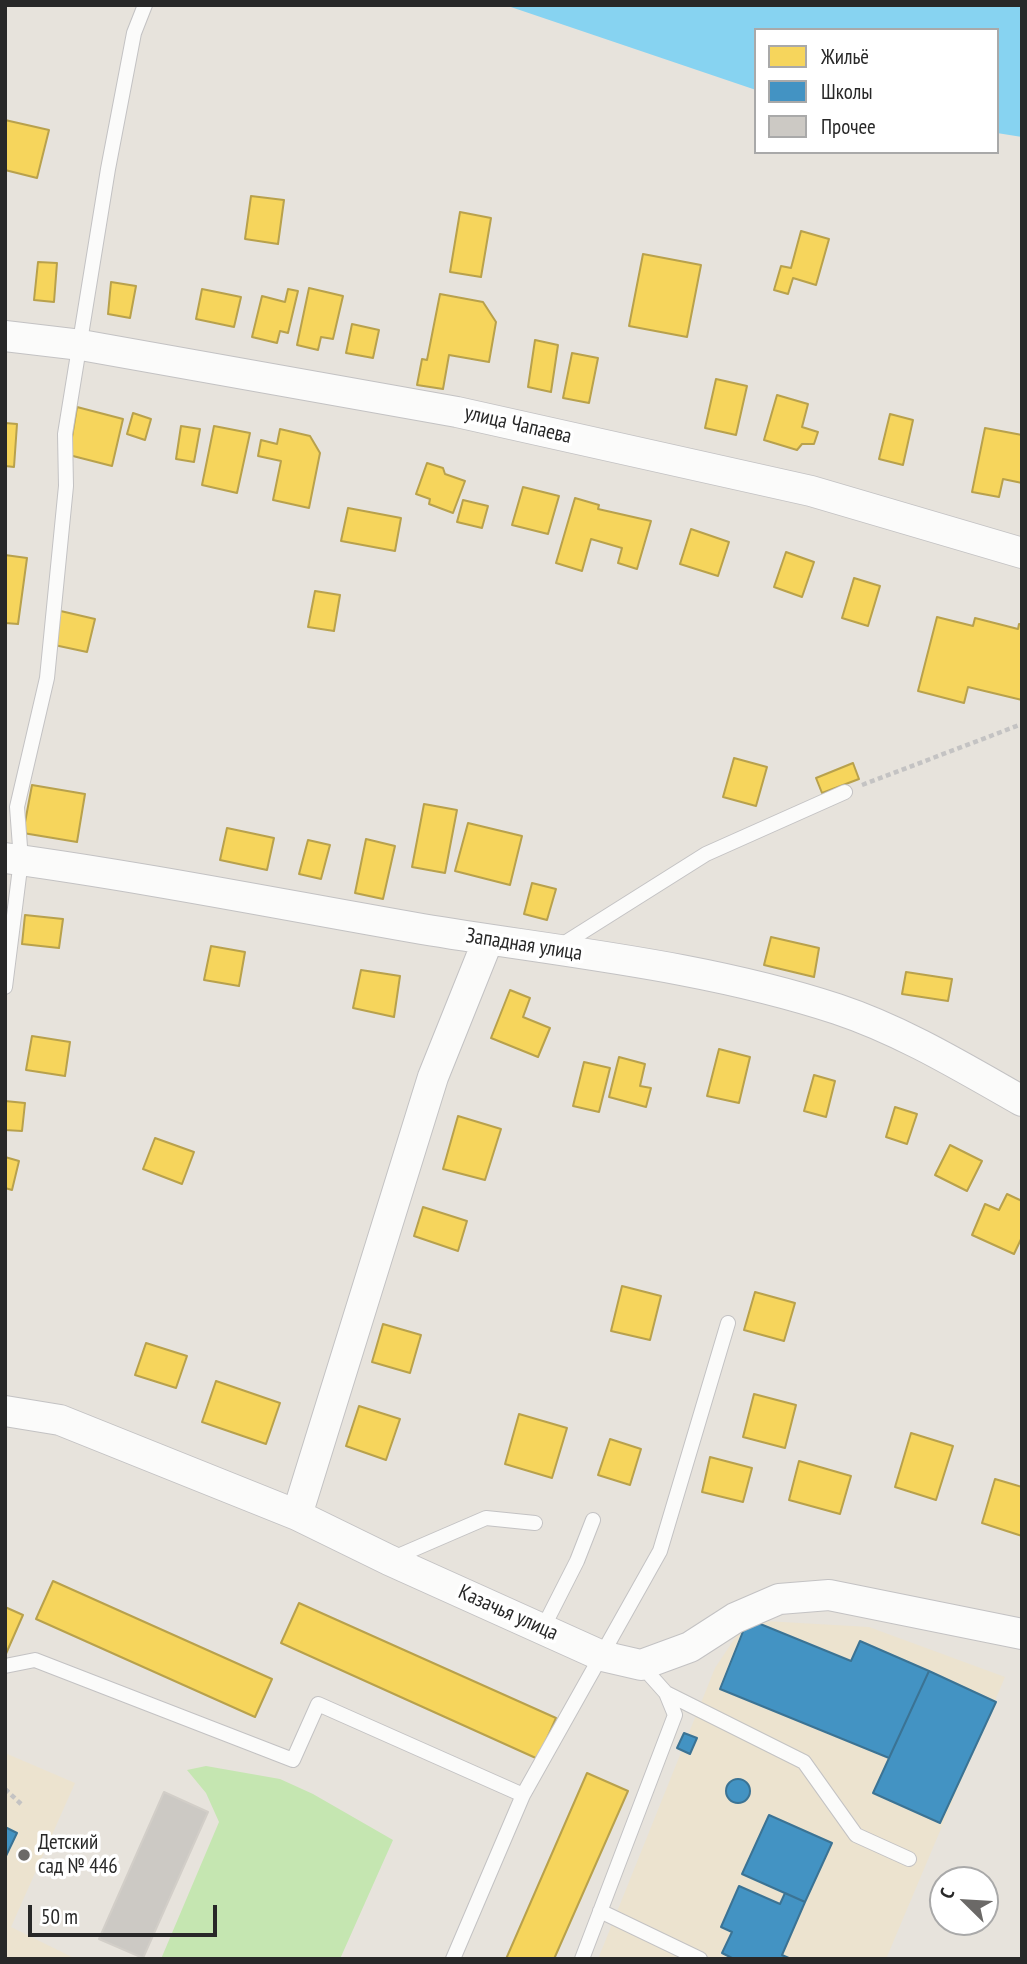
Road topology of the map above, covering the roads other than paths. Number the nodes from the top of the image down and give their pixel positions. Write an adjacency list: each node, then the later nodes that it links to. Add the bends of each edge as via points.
1 (145, 5): 3 (lane, via 134,33 108,169)
2 (5, 336): 3 (street, улица Чапаева)
3 (80, 345): 4 (street, улица Чапаева, via 471,415 811,491); 6 (lane, via 65,434 66,486 47,678 17,807)
4 (1022, 553)
5 (845, 792): 8 (lane, via 706,853)
6 (13, 859): 7 (street, Западная улица); 9 (lane)
7 (488, 940): 8 (street, Западная улица); 13 (street, via 433,1077)
8 (555, 949): 10 (street, Западная улица, via 673,968 838,1010 908,1037)
9 (5, 987)
10 (1022, 1101)
11 (728, 1323): 19 (lane, via 660,1551)
12 (5, 1411): 13 (street, Казачья улица, via 60,1420)
13 (297, 1515): 16 (street, Казачья улица)
14 (593, 1520): 17 (lane)
15 (536, 1523): 16 (lane, via 486,1518)
16 (388, 1560): 17 (street, Казачья улица)
17 (543, 1628): 19 (street, Казачья улица)
18 (1022, 1633): 20 (street, via 829,1595 779,1599 735,1618 690,1647)
19 (602, 1656): 20 (street, Казачья улица); 23 (lane)
20 (641, 1665): 22 (lane)
21 (5, 1666): 23 (lane, via 36,1660 293,1760 318,1704)
22 (666, 1693): 24 (lane, via 804,1762 856,1835); 25 (lane, via 674,1716)
23 (523, 1795): 26 (lane)
24 (909, 1859)
25 (600, 1911): 27 (lane); 28 (lane)
26 (453, 1959)
27 (582, 1959)
28 (700, 1959)

